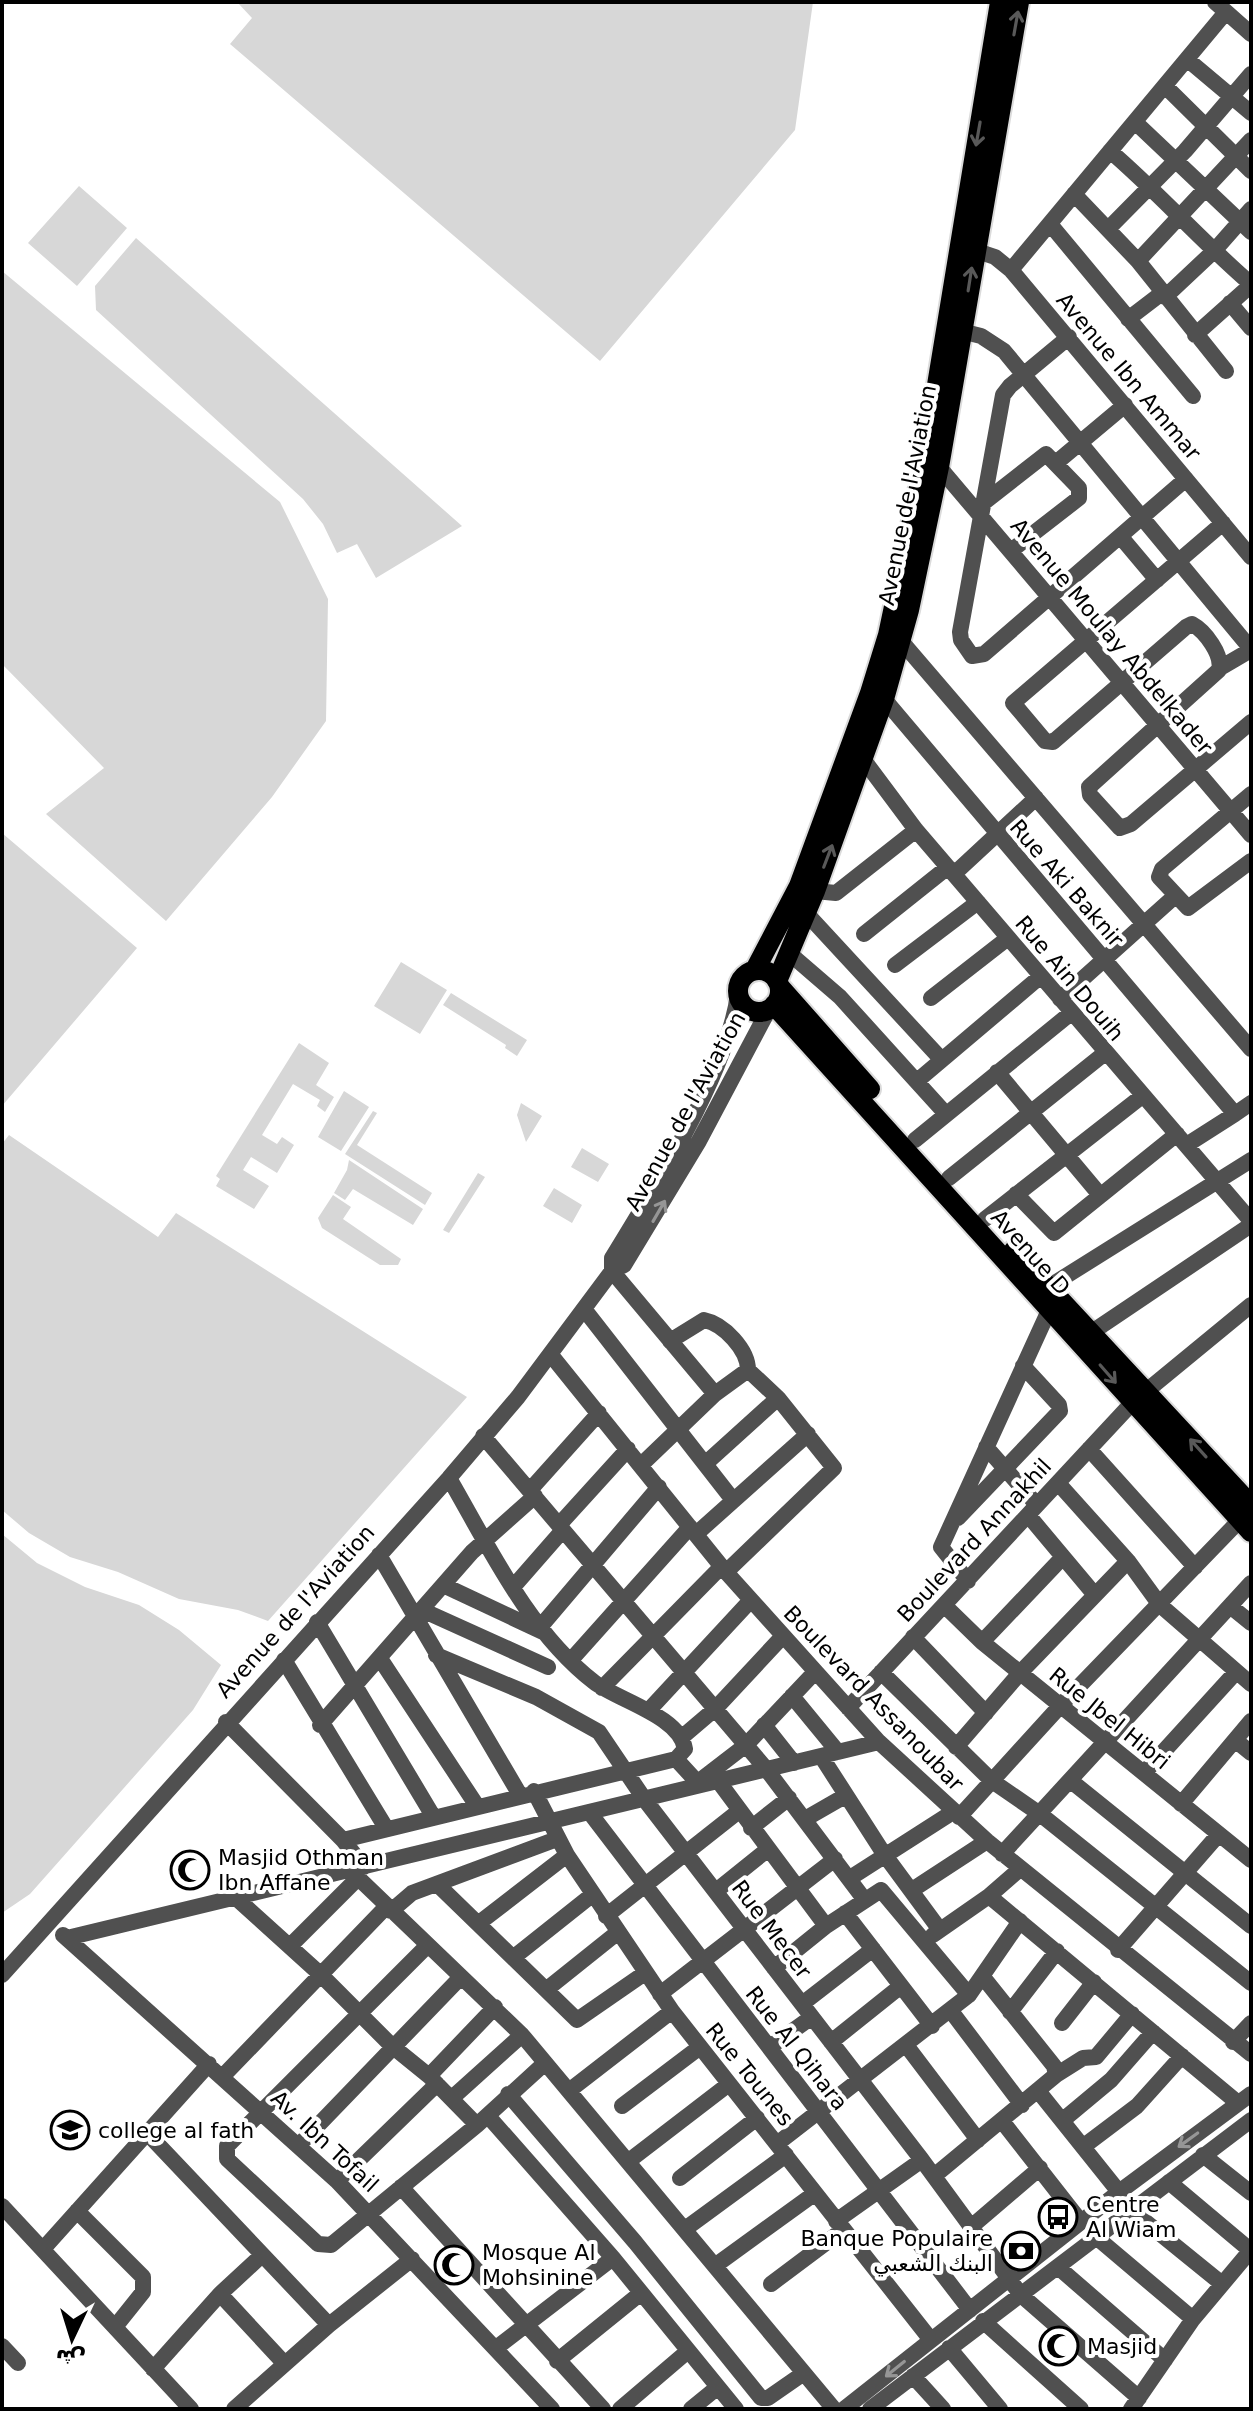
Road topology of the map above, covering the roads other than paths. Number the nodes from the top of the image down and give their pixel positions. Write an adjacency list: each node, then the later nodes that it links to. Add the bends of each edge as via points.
1 (1000, 2): 24 (main road, Avenue de l'Aviation, one-way to 24)
2 (1019, 2): 24 (main road, Avenue de l'Aviation, one-way to 2)
3 (1220, 7): 4 (street); 5 (street)
4 (1251, 34)
5 (1188, 60): 7 (street); 8 (street)
6 (1251, 74): 8 (street)
7 (1166, 87): 10 (street); 11 (street)
8 (1231, 95): 9 (street); 11 (street)
9 (1251, 113)
10 (1135, 122): 13 (street); 15 (street)
11 (1205, 125): 14 (street); 15 (street)
12 (1251, 140): 14 (street)
13 (1110, 151): 17 (street); 19 (street)
14 (1236, 156): 16 (street); 18 (street)
15 (1176, 159): 17 (street); 18 (street)
16 (1251, 171)
17 (1151, 186): 20 (street); 23 (street)
18 (1206, 188): 20 (street); 21 (street)
19 (1074, 194): 22 (street); 23 (street)
20 (1183, 216): 25 (street); 26 (street)
21 (1247, 221): 25 (street)
22 (1050, 224): 27 (street); 31 (street)
23 (1109, 228): 26 (street)
24 (966, 247): 27 (street, Avenue Ibn Ammar, via 995,257); 33 (main road, Avenue de l'Aviation)
25 (1214, 251): 28 (street); 29 (street)
26 (1138, 261): 29 (street)
27 (1011, 270): 35 (street, Avenue Ibn Ammar)
28 (1251, 285): 30 (street)
29 (1163, 295): 31 (street); 34 (street)
30 (1230, 303): 32 (street); 34 (street)
31 (1128, 319): 38 (street)
32 (1251, 328)
33 (955, 330): 37 (street, via 997,345); 42 (main road, Avenue de l'Aviation); 81 (main road, Avenue de l'Aviation, via 888,635 808,863)
34 (1195, 335): 36 (street)
35 (1069, 337): 37 (street); 39 (street, Avenue Ibn Ammar)
36 (1226, 371)
37 (1022, 376): 40 (street); 44 (street, via 1003,395)
38 (1193, 396)
39 (1125, 405): 40 (street); 43 (street, Avenue Ibn Ammar)
40 (1080, 442): 41 (street); 45 (street)
41 (1057, 462): 44 (street, via 1044,454); 48 (street, via 1081,491 1077,500)
42 (939, 467): 44 (street, Avenue Moulay Abdelkader); 53 (main road, Avenue de l'Aviation)
43 (1186, 479): 45 (street); 46 (street, Avenue Ibn Ammar)
44 (981, 508): 48 (street, Avenue Moulay Abdelkader); 52 (street, via 960,632 972,656 980,657)
45 (1141, 517): 47 (street); 50 (street)
46 (1223, 523): 49 (street, Avenue Ibn Ammar); 50 (street)
47 (1120, 536): 51 (street); 52 (street)
48 (1012, 550): 52 (street, Avenue Moulay Abdelkader)
49 (1251, 557)
50 (1178, 562): 51 (street); 55 (street)
51 (1157, 580): 54 (street)
52 (1051, 596): 54 (street, Avenue Moulay Abdelkader)
53 (901, 641): 58 (main road, Avenue de l'Aviation); 64 (street)
54 (1087, 641): 57 (street, Avenue Moulay Abdelkader); 57 (street, via 1016,699 1015,709 1050,743)
55 (1251, 649): 56 (street)
56 (1220, 668): 57 (street, via 1216,652 1192,624); 60 (street)
57 (1123, 684): 60 (street, Avenue Moulay Abdelkader)
58 (884, 699): 61 (main road, Avenue de l'Aviation); 67 (street, Rue Aki Baknir)
59 (1251, 722): 62 (street)
60 (1158, 725): 62 (street, Avenue Moulay Abdelkader); 62 (street, via 1091,785 1090,795 1123,828)
61 (863, 759): 66 (street, Rue Ain Douih); 71 (main road, Avenue de l'Aviation, one-way to 61)
62 (1194, 768): 65 (street, Avenue Moulay Abdelkader)
63 (1251, 794): 65 (street)
64 (1036, 798): 67 (street); 75 (street)
65 (1230, 811): 68 (street, Avenue Moulay Abdelkader); 72 (street, via 1162,869 1159,877)
66 (916, 830): 70 (street, Rue Ain Douih); 71 (street, via 836,893)
67 (996, 835): 70 (street); 79 (street, Rue Aki Baknir)
68 (1251, 835)
69 (1251, 861): 72 (street, via 1192,907 1185,908)
70 (951, 871): 73 (street, Rue Ain Douih); 76 (street)
71 (815, 891): 74 (main road, Avenue de l'Aviation)
72 (1174, 897): 75 (street)
73 (978, 902): 77 (street, Rue Ain Douih); 80 (street)
74 (806, 913): 78 (main road, Avenue de l'Aviation); 90 (street)
75 (1141, 923): 79 (street); 88 (street)
76 (864, 934)
77 (1008, 938): 82 (street, Rue Ain Douih); 85 (street)
78 (789, 953): 84 (main road, Avenue de l'Aviation); 92 (street, via 840,997)
79 (1104, 959): 86 (street); 97 (street, Rue Aki Baknir)
80 (895, 965)
81 (755, 970): 83 (main road, via 740,982); 84 (main road, via 768,972)
82 (1041, 976): 86 (street, Rue Ain Douih); 90 (street)
83 (738, 995): 84 (main road, via 750,1010); 108 (street, Avenue de l'Aviation, via 726,1043 612,1258)
84 (775, 996): 99 (main road, Avenue D); 108 (street, Avenue de l'Aviation, one-way to 84, via 624,1265 651,1224); 111 (main road, Avenue D)
85 (931, 998)
86 (1060, 999): 87 (street, Rue Ain Douih)
87 (1071, 1013): 89 (street, Rue Ain Douih); 91 (street)
88 (1251, 1049)
89 (1105, 1053): 93 (street, Rue Ain Douih); 95 (street)
90 (941, 1059): 92 (street)
91 (997, 1072): 95 (street); 96 (street)
92 (917, 1081): 96 (street)
93 (1141, 1097): 98 (street, Rue Ain Douih); 100 (street)
94 (1251, 1103): 97 (street)
95 (1031, 1113): 100 (street); 102 (street)
96 (946, 1114): 99 (street)
97 (1235, 1114): 98 (street)
98 (1182, 1139): 103 (street, Rue Ain Douih); 105 (street)
99 (915, 1140): 102 (main road, Avenue D)
100 (1065, 1154): 104 (street); 105 (street)
101 (1251, 1160): 103 (street)
102 (949, 1178): 106 (main road, Avenue D)
103 (1218, 1179): 107 (street, Rue Ain Douih); 109 (street)
104 (1016, 1194): 105 (street, via 1054,1233); 106 (street)
105 (1100, 1195)
106 (985, 1219): 109 (main road, Avenue D)
107 (1251, 1223): 113 (street)
108 (612, 1271): 112 (street, Avenue de l'Aviation); 114 (street)
109 (1050, 1286): 113 (main road, Avenue D)
110 (1251, 1305): 119 (street, Boulevard Annakhil)
111 (1050, 1308): 116 (street); 119 (main road, Avenue D, one-way to 119)
112 (584, 1309): 115 (street, Avenue de l'Aviation); 122 (street)
113 (1092, 1332): 119 (main road, Avenue D)
114 (670, 1341): 117 (street, via 704,1320 713,1321 745,1353); 118 (street)
115 (551, 1355): 121 (street, Boulevard Assanoubar); 124 (street, Avenue de l'Aviation)
116 (1023, 1366): 125 (street); 130 (street, via 1060,1409)
117 (748, 1370): 118 (street); 120 (street)
118 (715, 1394): 122 (street)
119 (1140, 1396): 127 (street, Boulevard Annakhil); 137 (main road, Avenue D)
120 (778, 1398): 123 (street); 128 (street)
121 (599, 1413): 126 (street, Boulevard Assanoubar); 134 (street)
122 (680, 1429): 128 (street); 129 (street)
123 (808, 1434): 135 (street); 147 (street, via 833,1464 833,1473)
124 (483, 1436): 131 (street, Avenue de l'Aviation); 134 (street)
125 (986, 1447): 130 (street); 138 (street)
126 (628, 1449): 129 (street, Boulevard Assanoubar); 139 (street)
127 (1089, 1449): 132 (street, Boulevard Annakhil); 146 (street)
128 (705, 1464): 135 (street)
129 (641, 1465): 133 (street, Boulevard Assanoubar)
130 (1006, 1470): 136 (street); 138 (street)
131 (449, 1478): 141 (street); 142 (street, Avenue de l'Aviation)
132 (1058, 1483): 136 (street, Boulevard Annakhil); 144 (street)
133 (659, 1487): 140 (street, Boulevard Assanoubar); 145 (street)
134 (533, 1493): 139 (street); 141 (street)
135 (733, 1500): 140 (street)
136 (1033, 1510): 143 (street); 148 (street, Boulevard Annakhil)
137 (1240, 1510): 146 (street)
138 (952, 1525): 148 (street, via 942,1551)
139 (561, 1528): 145 (street); 151 (street)
140 (693, 1531): 147 (street, Boulevard Assanoubar); 153 (street)
141 (487, 1543): 150 (street); 151 (street)
142 (379, 1555): 158 (street, Rue Tounes); 159 (street, Avenue de l'Aviation)
143 (1062, 1558): 152 (street); 166 (street)
144 (1128, 1561): 152 (street); 155 (street)
145 (592, 1564): 153 (street); 161 (street)
146 (1195, 1567): 155 (street)
147 (724, 1569): 154 (street, Boulevard Assanoubar); 162 (street)
148 (968, 1581): 156 (street, Boulevard Annakhil)
149 (1251, 1583): 157 (street)
150 (443, 1585): 158 (street); 161 (street)
151 (514, 1586): 161 (street)
152 (1095, 1595): 176 (street)
153 (622, 1599): 162 (street); 167 (street)
154 (751, 1600): 163 (street, Boulevard Assanoubar); 172 (street)
155 (1160, 1605): 165 (street); 182 (street)
156 (945, 1606): 164 (street, Boulevard Annakhil); 166 (street, Rue Jbel Hibri)
157 (1230, 1606): 160 (street); 165 (street)
158 (419, 1615): 168 (street, Rue Tounes); 170 (street); 171 (street)
159 (317, 1622): 169 (street, Avenue de l'Aviation); 179 (street)
160 (1251, 1623)
161 (543, 1629): 167 (street)
162 (654, 1636): 172 (street); 178 (street)
163 (783, 1636): 173 (street, Boulevard Assanoubar); 184 (street)
164 (913, 1637): 174 (street, Boulevard Annakhil); 186 (street)
165 (1199, 1641): 175 (street); 194 (street)
166 (982, 1642): 176 (street, Rue Jbel Hibri)
167 (565, 1654): 171 (street); 178 (street)
168 (436, 1655): 181 (street, Rue Mecer); 209 (street, Rue Tounes)
169 (284, 1660): 188 (street, Avenue de l'Aviation); 189 (street)
170 (381, 1660): 179 (street); 214 (street)
171 (548, 1667): 181 (street)
172 (683, 1672): 184 (street); 185 (street)
173 (815, 1672): 180 (street); 183 (street, Boulevard Assanoubar)
174 (881, 1672): 183 (street, Boulevard Annakhil); 196 (street)
175 (1236, 1672): 177 (street); 204 (street)
176 (1020, 1673): 182 (street, Rue Jbel Hibri); 186 (street)
177 (1251, 1684)
178 (602, 1688): 185 (street)
179 (354, 1689): 189 (street); 219 (street)
180 (792, 1696): 190 (street); 197 (street)
181 (536, 1697): 202 (street, Rue Mecer, via 599,1732)
182 (1061, 1705): 194 (street, Rue Jbel Hibri); 205 (street)
183 (848, 1708): 193 (street, Boulevard Assanoubar)
184 (715, 1709): 191 (street); 195 (street)
185 (649, 1710): 191 (street)
186 (986, 1713): 196 (street)
187 (1251, 1721): 192 (street)
188 (226, 1722): 226 (street); 253 (street, Avenue de l'Aviation)
189 (320, 1725): 222 (street)
190 (764, 1725): 195 (street); 201 (street)
191 (681, 1738): 200 (street, via 685,1749)
192 (1235, 1740): 198 (street); 213 (street)
193 (879, 1742): 197 (street); 218 (street, Boulevard Assanoubar)
194 (1106, 1743): 204 (street, Rue Jbel Hibri); 206 (street)
195 (746, 1745): 203 (street); 208 (street)
196 (956, 1747): 205 (street)
197 (838, 1752): 199 (street)
198 (1251, 1753)
199 (821, 1756): 201 (street); 210 (street)
200 (676, 1759): 202 (street); 208 (street)
201 (794, 1763): 203 (street)
202 (625, 1769): 209 (street); 212 (street, Rue Mecer)
203 (767, 1770): 207 (street); 211 (street)
204 (1144, 1773): 213 (street, Rue Jbel Hibri)
205 (992, 1781): 217 (street); 218 (street)
206 (1071, 1781): 217 (street); 236 (street)
207 (719, 1782): 208 (street); 215 (street)
208 (694, 1786): 212 (street)
209 (527, 1793): 214 (street); 221 (street, Rue Tounes)
210 (845, 1796): 220 (street); 230 (street)
211 (789, 1798): 220 (street); 223 (street)
212 (645, 1800): 216 (street); 229 (street, Rue Mecer)
213 (1181, 1804): 224 (street, Rue Jbel Hibri)
214 (477, 1806): 219 (street)
215 (739, 1811): 223 (street); 229 (street)
216 (590, 1813): 221 (street); 240 (street, Rue Al Qihara)
217 (1040, 1814): 231 (street); 248 (street)
218 (956, 1815): 227 (street, Boulevard Assanoubar); 230 (street)
219 (433, 1816): 222 (street)
220 (805, 1819): 233 (street)
221 (550, 1823): 225 (street, Rue Tounes); 237 (street)
222 (386, 1828): 226 (street)
223 (751, 1828): 228 (street)
224 (1219, 1834): 234 (street, Rue Jbel Hibri); 236 (street)
225 (557, 1839): 232 (street, Rue Tounes); 239 (street)
226 (343, 1840): 237 (street)
227 (987, 1841): 231 (street, Boulevard Assanoubar); 242 (street)
228 (767, 1850): 241 (street); 243 (street)
229 (687, 1853): 240 (street); 243 (street, Rue Mecer)
230 (884, 1854): 238 (street); 242 (street)
231 (1002, 1854): 235 (street, Boulevard Assanoubar)
232 (567, 1855): 244 (street, Rue Tounes); 254 (street)
233 (835, 1859): 238 (street); 241 (street)
234 (1251, 1860)
235 (1020, 1869): 245 (street); 265 (street, Boulevard Assanoubar)
236 (1186, 1871): 248 (street); 256 (street)
237 (357, 1872): 246 (street); 249 (street); 262 (street)
238 (850, 1878): 247 (street)
239 (437, 1884): 249 (street); 254 (street)
240 (645, 1887): 251 (street); 268 (street, Rue Al Qihara)
241 (798, 1889): 255 (street); 257 (street)
242 (912, 1890): 258 (street)
243 (716, 1891): 257 (street, Rue Mecer)
244 (592, 1895): 251 (street, Rue Tounes); 267 (street)
245 (989, 1896): 252 (street); 258 (street)
246 (235, 1897): 260 (street); 262 (street)
247 (864, 1899): 250 (street); 261 (street, via 883,1890)
248 (1155, 1905): 265 (street); 276 (street)
249 (389, 1908): 263 (street); 270 (street)
250 (845, 1913): 255 (street); 264 (street)
251 (606, 1916): 259 (street, Rue Tounes)
252 (1020, 1921): 266 (street); 274 (street)
253 (50, 1923): 260 (street, Av. Ibn Tofail); 272 (street, Avenue de l'Aviation)
254 (479, 1923): 267 (street)
255 (826, 1926): 269 (street)
256 (1251, 1926)
257 (745, 1930): 268 (street); 269 (street, Rue Mecer)
258 (940, 1930): 261 (street)
259 (617, 1933): 271 (street, Rue Tounes); 278 (street)
260 (67, 1938): 302 (street, Av. Ibn Tofail)
261 (925, 1942): 280 (street)
262 (290, 1946): 270 (street)
263 (427, 1946): 273 (street); 287 (street)
264 (873, 1949): 277 (street); 283 (street)
265 (1118, 1950): 294 (street, Boulevard Assanoubar)
266 (1057, 1951): 275 (street); 285 (street)
267 (514, 1957): 278 (street)
268 (702, 1963): 279 (street); 298 (street, Rue Al Qihara)
269 (774, 1968): 283 (street, Rue Mecer)
270 (319, 1973): 287 (street); 304 (street)
271 (645, 1973): 278 (street, via 579,2020); 279 (street, Rue Tounes)
272 (2, 1975)
273 (461, 1977): 281 (street); 296 (street)
274 (983, 1977): 280 (street); 285 (street)
275 (1094, 1982): 286 (street); 288 (street)
276 (1251, 1983)
277 (901, 1986): 290 (street); 293 (street)
278 (547, 1989)
279 (660, 1994): 282 (street, Rue Tounes)
280 (969, 1995): 284 (street)
281 (495, 2007): 292 (street); 305 (street)
282 (672, 2011): 297 (street, Rue Tounes); 308 (street)
283 (807, 2011): 293 (street, Rue Mecer); 298 (street)
284 (951, 2011): 290 (street); 313 (street)
285 (1010, 2012): 303 (street)
286 (1132, 2014): 291 (street); 303 (street, via 1096,2057 1083,2058)
287 (360, 2016): 296 (street); 315 (street)
288 (1062, 2023)
289 (1251, 2023): 294 (street)
290 (932, 2026): 295 (street)
291 (1153, 2032): 300 (street); 319 (street, via 1111,2080)
292 (522, 2035): 301 (street); 311 (street)
293 (831, 2042): 306 (street, Rue Mecer)
294 (1233, 2042): 299 (street, Boulevard Assanoubar)
295 (906, 2045): 306 (street); 323 (street)
296 (392, 2046): 305 (street); 324 (street)
297 (700, 2047): 307 (street, Rue Tounes); 314 (street)
298 (770, 2047): 316 (street, Rue Al Qihara)
299 (1251, 2054)
300 (1182, 2056): 312 (street); 325 (street, via 1137,2106)
301 (545, 2063): 308 (street); 310 (street)
302 (209, 2064): 304 (street, Av. Ibn Tofail); 322 (street)
303 (1056, 2075): 309 (street)
304 (223, 2076): 315 (street, Av. Ibn Tofail)
305 (433, 2080): 311 (street); 333 (street)
306 (861, 2082): 316 (street); 329 (street, Rue Mecer)
307 (729, 2084): 317 (street, Rue Tounes); 328 (street)
308 (570, 2090): 328 (street)
309 (1039, 2092): 313 (street); 319 (street)
310 (508, 2094): 318 (street); 378 (street, via 761,2398)
311 (452, 2098): 318 (street)
312 (1245, 2098): 337 (street, one-way to 337)
313 (1022, 2105): 320 (street)
314 (622, 2106)
315 (263, 2113): 324 (street, Av. Ibn Tofail); 343 (street, via 227,2146 227,2159 318,2244 336,2243)
316 (822, 2113): 326 (street); 336 (street, Rue Al Qihara)
317 (757, 2118): 326 (street, Rue Tounes); 332 (street)
318 (482, 2120): 335 (street); 351 (street)
319 (1063, 2120): 325 (street)
320 (1002, 2121): 323 (street); 330 (street)
321 (1247, 2130): 327 (street)
322 (148, 2134): 342 (street); 350 (street)
323 (978, 2140): 331 (street)
324 (299, 2145): 333 (street, Av. Ibn Tofail)
325 (1084, 2146): 337 (street)
326 (782, 2149): 339 (street, Rue Tounes); 347 (street)
327 (1203, 2155): 334 (street); 338 (street)
328 (630, 2160): 347 (street)
329 (922, 2160): 331 (street, Rue Mecer); 336 (street)
330 (1040, 2168): 344 (street); 346 (street)
331 (934, 2176): 346 (street, Rue Mecer)
332 (680, 2178)
333 (337, 2181): 343 (street, Av. Ibn Tofail)
334 (1169, 2182): 341 (street); 352 (street)
335 (401, 2187): 343 (street); 366 (street)
336 (881, 2190): 345 (street); 362 (street, Rue Al Qihara)
337 (1119, 2192): 344 (street)
338 (1251, 2193)
339 (814, 2194): 345 (street, Rue Tounes); 354 (street)
340 (2, 2206): 349 (street)
341 (1131, 2210): 348 (street); 357 (street)
342 (77, 2211): 349 (street); 367 (street, via 143,2277 143,2292)
343 (370, 2214): 353 (street, Av. Ibn Tofail)
344 (1081, 2222): 356 (street)
345 (839, 2225): 358 (street); 368 (street, Rue Tounes)
346 (971, 2227): 356 (street, Rue Mecer)
347 (685, 2229): 354 (street)
348 (1096, 2237): 355 (street); 363 (street)
349 (44, 2248): 367 (street)
350 (261, 2256): 360 (street); 365 (street)
351 (613, 2258): 359 (street); 366 (street)
352 (1248, 2258): 357 (street)
353 (412, 2259): 365 (street); 370 (street, Av. Ibn Tofail)
354 (716, 2265): 378 (street)
355 (1059, 2268): 361 (street); 373 (street)
356 (1008, 2278): 361 (street, Rue Mecer); 362 (street)
357 (1221, 2283): 363 (street)
358 (771, 2284)
359 (641, 2293): 372 (street); 374 (street)
360 (220, 2294): 376 (street); 377 (street)
361 (1021, 2295): 364 (street); 382 (street, Rue Mecer)
362 (970, 2310): 368 (street)
363 (1193, 2319): 373 (street)
364 (983, 2321): 371 (street); 396 (street)
365 (329, 2325): 376 (street)
366 (525, 2326): 370 (street); 374 (street)
367 (115, 2327): 377 (street)
368 (931, 2340): 391 (street, one-way to 391)
369 (2, 2346): 375 (street)
370 (496, 2348): 385 (street, Av. Ibn Tofail)
371 (949, 2348): 379 (street); 395 (street)
372 (688, 2351): 380 (street); 387 (street)
373 (1165, 2360): 382 (street)
374 (557, 2361): 386 (street)
375 (18, 2363)
376 (284, 2363): 384 (street)
377 (153, 2369): 383 (street)
378 (804, 2373): 390 (street)
379 (913, 2376): 381 (street); 394 (street)
380 (718, 2387): 388 (street); 389 (street)
381 (888, 2395): 392 (street); 393 (street)
382 (1135, 2404)
383 (191, 2409)
384 (234, 2409)
385 (552, 2409)
386 (603, 2409)
387 (620, 2409)
388 (691, 2409)
389 (736, 2409)
390 (834, 2409)
391 (844, 2409)
392 (870, 2409)
393 (900, 2409)
394 (943, 2409)
395 (1000, 2409)
396 (1081, 2409)

